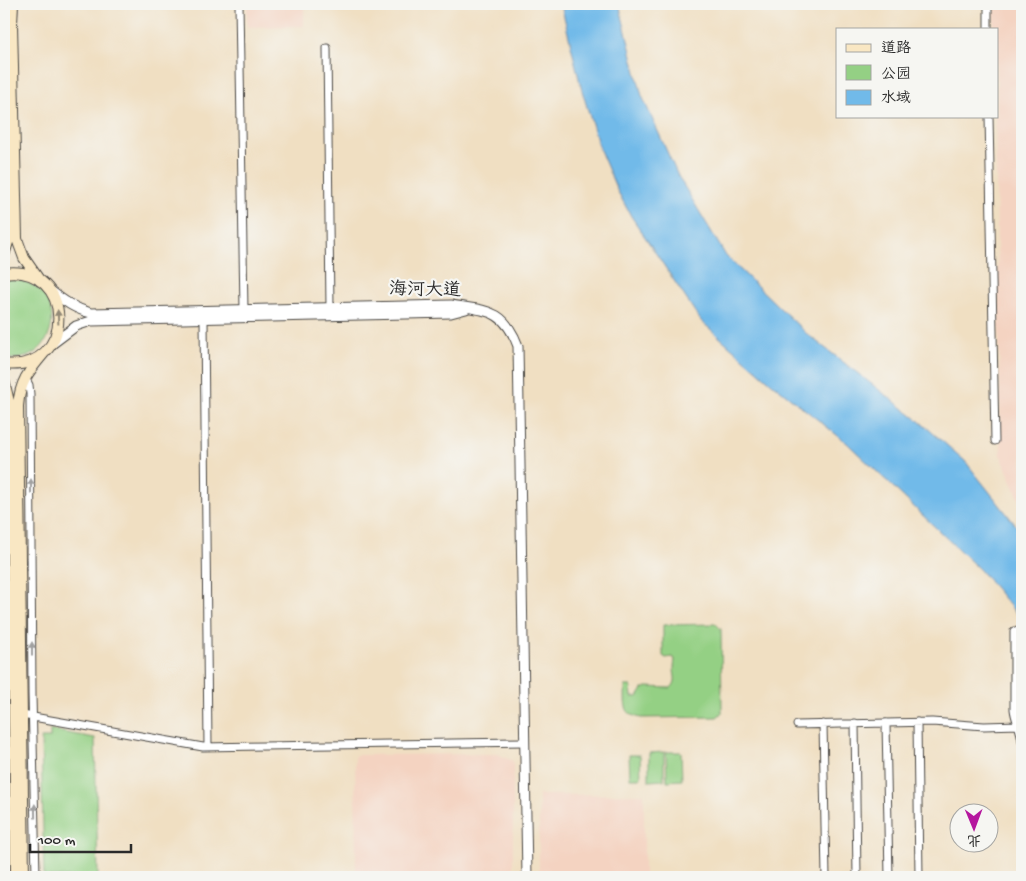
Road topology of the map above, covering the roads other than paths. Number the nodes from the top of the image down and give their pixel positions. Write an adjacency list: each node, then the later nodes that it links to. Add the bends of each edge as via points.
1 (13, 4): 10 (main road, via 17,239 24,258)
2 (239, 4): 14 (street)
3 (988, 4): 5 (street)
4 (4, 17): 8 (main road, via 9,239)
5 (988, 28)
6 (327, 48): 12 (street)
7 (989, 118): 19 (street)
8 (4, 255)
9 (4, 273): 10 (main road, via 19,272)
10 (40, 281): 11 (main road)
11 (50, 291): 14 (street, 海河大道, via 69,305 91,313); 16 (main road, one-way to 11, via 57,334 59,319 57,304)
12 (330, 308): 13 (street, 海河大道, via 451,305); 14 (street, 海河大道)
13 (469, 308): 15 (street, 海河大道, via 451,314); 29 (street, via 483,309 502,319 518,346)
14 (244, 310)
15 (204, 318): 16 (street, 海河大道, via 91,321 76,326); 30 (street)
16 (47, 349): 17 (main road, via 26,363); 21 (main road, one-way to 16, via 18,406 25,378)
17 (4, 364)
18 (4, 382): 33 (main road, via 10,406)
19 (995, 441)
20 (1014, 632): 27 (street, via 1014,709)
21 (27, 716): 30 (street); 34 (main road); 35 (street, one-way to 21)
22 (917, 722): 24 (street); 27 (street); 40 (street)
23 (855, 723): 24 (street); 25 (street); 38 (street)
24 (886, 723): 39 (street)
25 (823, 724): 26 (street); 37 (street)
26 (797, 725)
27 (1019, 725): 28 (street)
28 (1022, 741)
29 (524, 742): 30 (street); 36 (street)
30 (208, 747)
31 (4, 756): 32 (street)
32 (5, 877)
33 (16, 877)
34 (24, 877)
35 (36, 877)
36 (526, 877)
37 (826, 877)
38 (857, 877)
39 (889, 877)
40 (919, 877)

